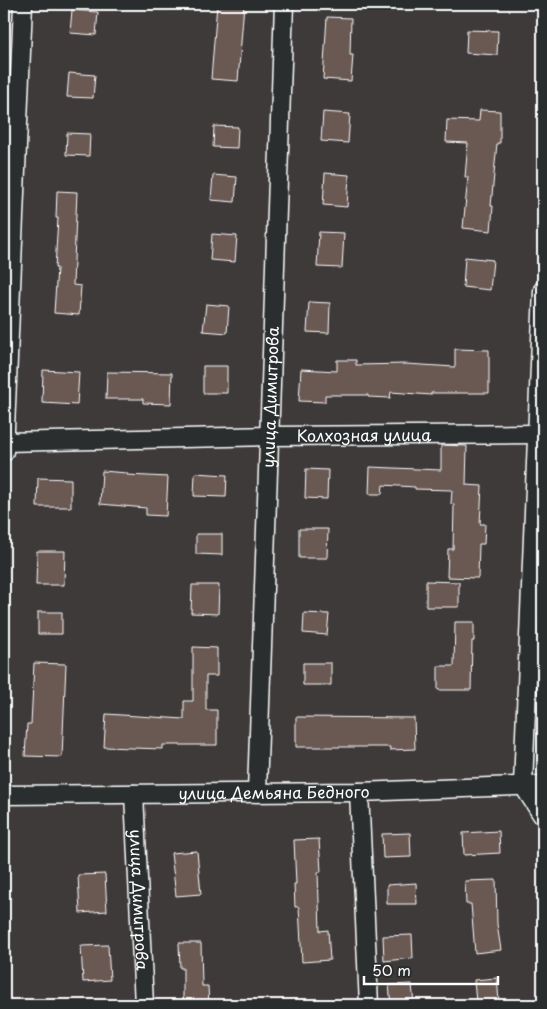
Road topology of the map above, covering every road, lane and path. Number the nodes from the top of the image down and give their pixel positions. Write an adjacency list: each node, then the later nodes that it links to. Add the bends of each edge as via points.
1 (23, 4): 6 (street)
2 (284, 4): 5 (street, улица Димитрова)
3 (543, 290): 4 (street)
4 (540, 434): 5 (street, Колхозная улица); 8 (street)
5 (268, 436): 6 (street, Колхозная улица); 10 (street, улица Димитрова)
6 (4, 442): 7 (street)
7 (4, 452)
8 (523, 785): 9 (street, улица Демьяна Бедного); 11 (street, улица Демьяна Бедного); 14 (street)
9 (543, 785)
10 (257, 792): 11 (street, улица Демьяна Бедного); 12 (street, улица Демьяна Бедного)
11 (359, 792): 16 (street)
12 (134, 794): 13 (street, улица Демьяна Бедного); 15 (street, улица Димитрова)
13 (4, 795)
14 (543, 816)
15 (144, 1005)
16 (370, 1005)

